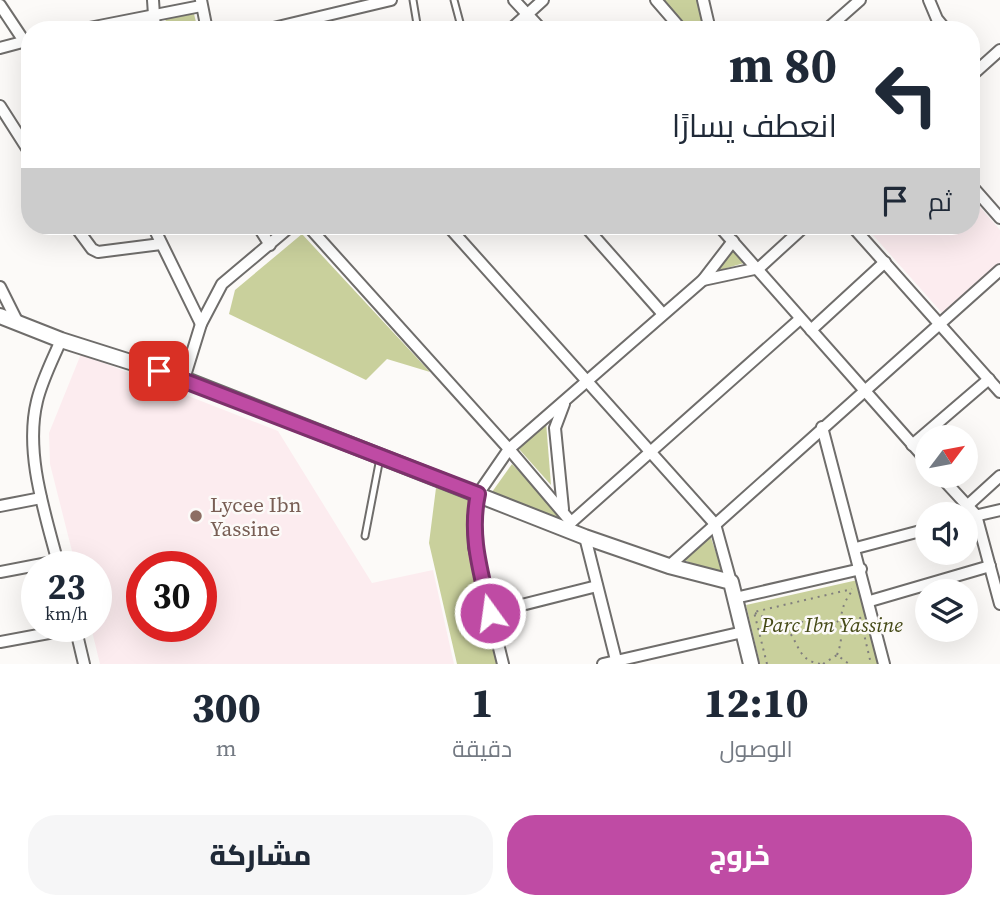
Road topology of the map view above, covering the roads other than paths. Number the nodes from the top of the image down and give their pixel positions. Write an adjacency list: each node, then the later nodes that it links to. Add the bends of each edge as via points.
1 (153, 0): 14 (street)
2 (391, 0): 18 (street)
3 (413, 0): 19 (lane)
4 (454, 0): 20 (lane)
5 (514, 0): 13 (street)
6 (543, 0): 13 (street)
7 (656, 0): 23 (street)
8 (703, 0): 24 (street)
9 (860, 0): 25 (street)
10 (929, 0): 26 (street)
11 (201, 3): 14 (street); 17 (street)
12 (0, 5): 27 (street)
13 (527, 14): 21 (street); 22 (street)
14 (155, 15): 15 (street); 16 (street)
15 (125, 21)
16 (155, 21)
17 (206, 21)
18 (303, 21)
19 (416, 21)
20 (460, 21)
21 (520, 21)
22 (534, 21)
23 (674, 21)
24 (708, 21)
25 (836, 21)
26 (939, 21)
27 (21, 32)
28 (21, 42): 29 (street)
29 (0, 48)
30 (1000, 50): 31 (street)
31 (980, 68)
32 (0, 106): 33 (street)
33 (21, 139)
34 (980, 195): 35 (street)
35 (1000, 218)
36 (81, 235): 47 (street, via 98,252)
37 (158, 235): 47 (street)
38 (264, 235): 48 (street)
39 (281, 235): 48 (street)
40 (316, 235): 71 (street)
41 (456, 235): 64 (street)
42 (593, 235): 54 (street)
43 (727, 235): 46 (street)
44 (796, 235): 50 (street)
45 (860, 235): 49 (street)
46 (733, 241): 50 (street); 52 (street)
47 (162, 244): 58 (street)
48 (270, 245): 58 (street, via 222,284)
49 (885, 262): 59 (street); 60 (street)
50 (759, 268): 52 (street); 56 (street)
51 (1000, 270): 59 (street)
52 (703, 280): 54 (street)
53 (0, 287): 57 (street)
54 (662, 313): 64 (street)
55 (0, 316): 57 (street)
56 (800, 319): 60 (street); 72 (street)
57 (18, 323): 61 (street)
58 (201, 324): 62 (street)
59 (940, 324): 63 (street); 65 (street)
60 (811, 330): 65 (street)
61 (61, 340): 62 (street); 77 (street, via 37,401 34,442)
62 (184, 379): 73 (street)
63 (989, 379): 66 (street); 69 (street)
64 (588, 381): 67 (street); 72 (street)
65 (865, 388): 68 (street); 69 (street)
66 (1000, 392)
67 (564, 404): 71 (street); 82 (street, via 555,428)
68 (822, 428): 84 (street); 90 (street)
69 (912, 445): 70 (street)
70 (915, 448)
71 (509, 449): 76 (street); 82 (street)
72 (649, 452): 84 (street); 85 (street)
73 (380, 454): 76 (street); 88 (lane)
74 (1000, 476): 79 (street)
75 (951, 488): 78 (street)
76 (478, 494): 85 (street); 102 (street, via 474,547)
77 (41, 498): 80 (street); 91 (street)
78 (963, 502)
79 (971, 502)
80 (0, 506)
81 (1000, 510): 83 (street)
82 (563, 511): 85 (street)
83 (978, 515)
84 (715, 524): 92 (street); 97 (street)
85 (568, 525): 89 (street)
86 (915, 532): 90 (street)
87 (978, 535): 93 (street)
88 (365, 536)
89 (585, 537): 92 (street); 98 (street)
90 (856, 548): 95 (street)
91 (55, 551)
92 (669, 566): 97 (street)
93 (990, 566): 100 (street); 101 (street)
94 (21, 569): 96 (street)
95 (861, 569): 99 (street); 101 (street)
96 (0, 572)
97 (731, 582): 99 (street)
98 (597, 586): 102 (street); 107 (street)
99 (735, 598): 103 (street)
100 (999, 598)
101 (870, 601): 112 (street)
102 (490, 613): 109 (street)
103 (743, 632): 107 (street); 111 (street)
104 (21, 638): 105 (street)
105 (0, 642)
106 (79, 642): 108 (street)
107 (616, 662): 110 (street)
108 (84, 664)
109 (503, 664)
110 (603, 664)
111 (751, 664)
112 (884, 664)

